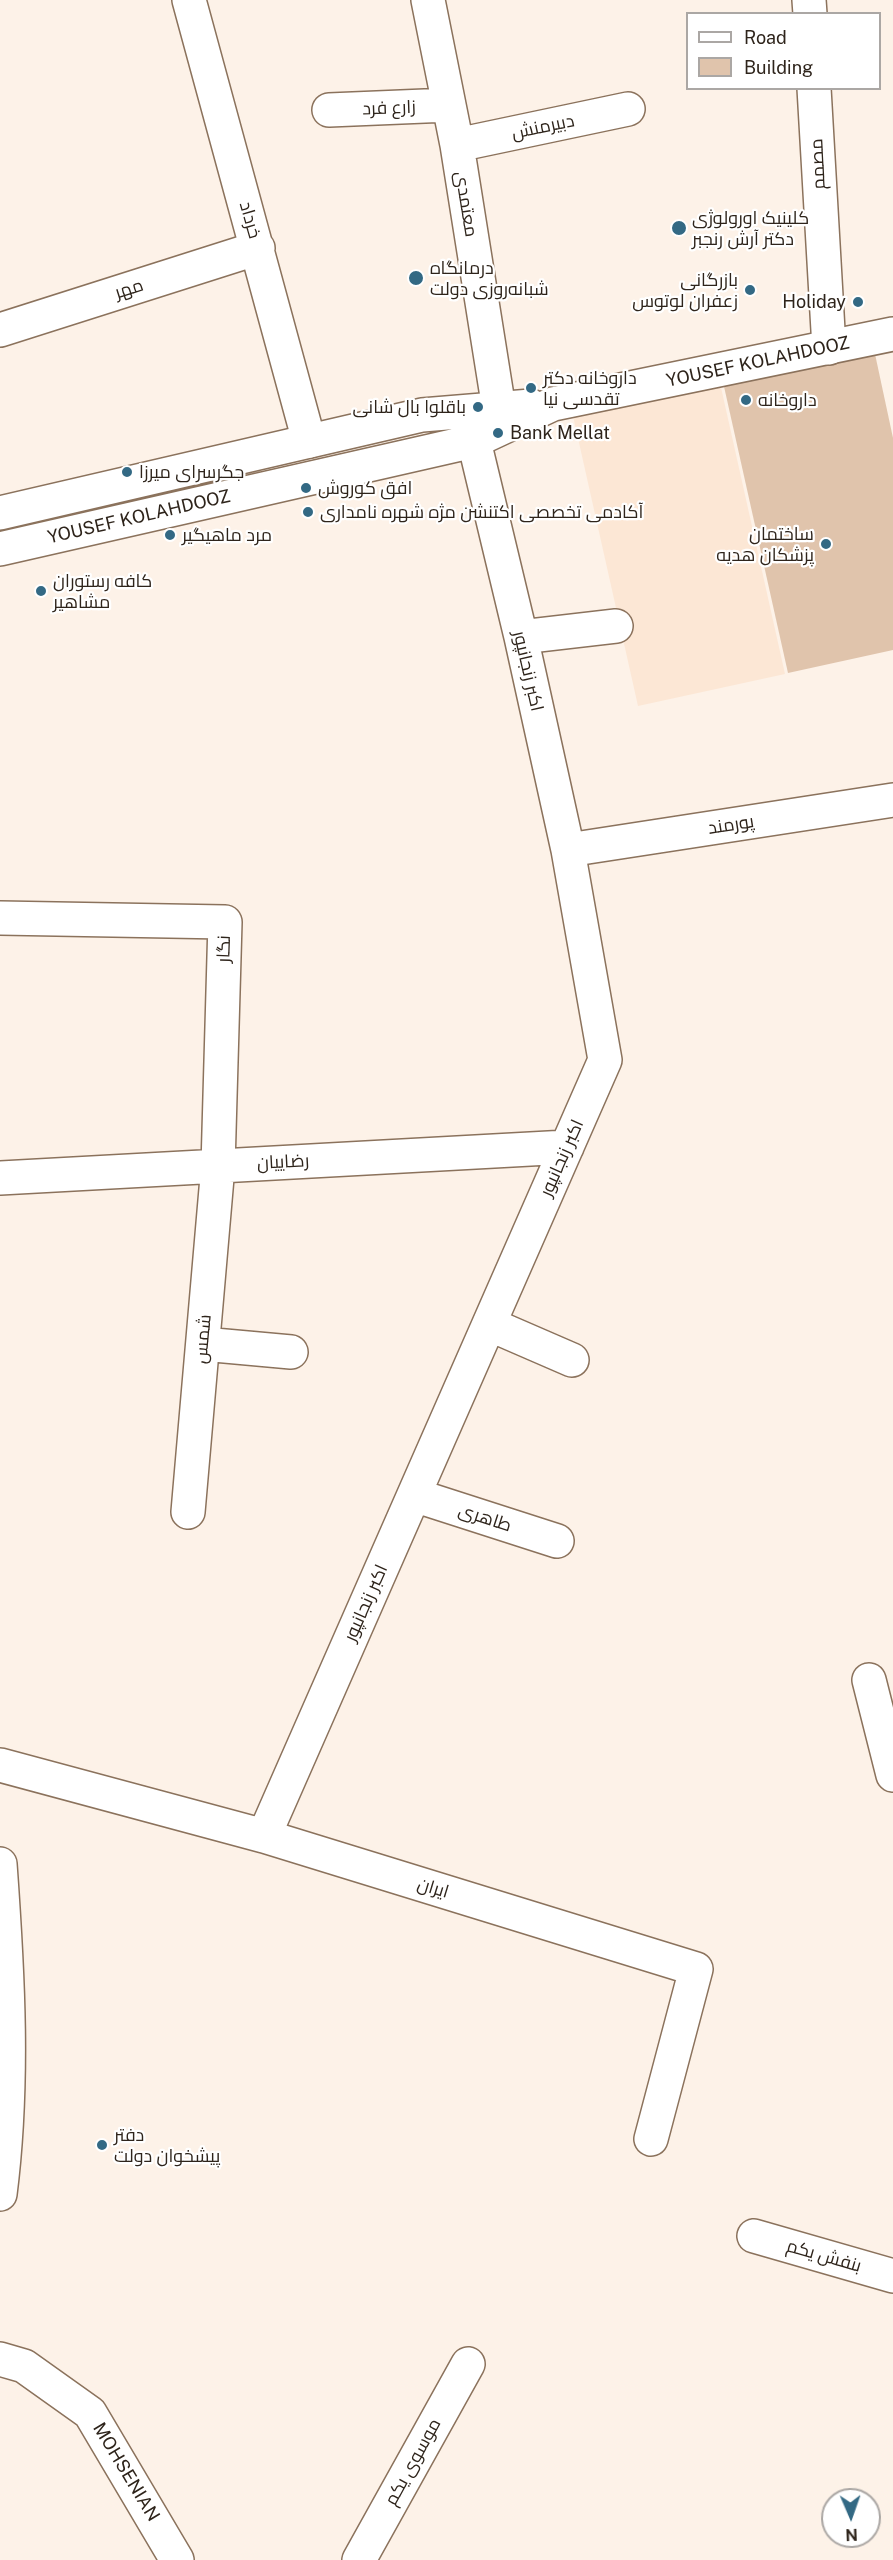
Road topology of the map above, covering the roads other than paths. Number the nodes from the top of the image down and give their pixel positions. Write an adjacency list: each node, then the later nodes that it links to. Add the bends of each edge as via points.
1 (189, 0): 8 (street, خرداد)
2 (428, 0): 4 (street, معتمدی)
3 (814, 90): 11 (street, مصمم)
4 (449, 105): 6 (street, زارع فرد); 7 (street, معتمدی)
5 (628, 109): 7 (street, دبیرمنش)
6 (329, 110)
7 (457, 145): 13 (street, معتمدی)
8 (258, 248): 9 (street, مهر); 14 (street, خرداد)
9 (0, 330)
10 (893, 334): 11 (street, YOUSEF KOLAHDOOZ)
11 (828, 348): 12 (street, YOUSEF KOLAHDOOZ)
12 (553, 404): 13 (street, YOUSEF KOLAHDOOZ); 15 (street, YOUSEF KOLAHDOOZ)
13 (499, 409): 14 (street, YOUSEF KOLAHDOOZ, via 422,415)
14 (309, 441): 16 (street, YOUSEF KOLAHDOOZ)
15 (474, 441): 17 (street, YOUSEF KOLAHDOOZ); 19 (street, اکبر زنجانپور)
16 (0, 513)
17 (0, 549)
18 (616, 626): 19 (street)
19 (521, 637): 21 (street, اکبر زنجانپور)
20 (893, 800): 21 (street, پورمند)
21 (568, 850): 23 (street, اکبر زنجانپور, via 605,1059)
22 (0, 918): 24 (street, نگار, via 225,922)
23 (567, 1147): 24 (street, رضاییان); 26 (street, اکبر زنجانپور)
24 (218, 1166): 25 (street, رضاییان); 27 (street, شمس)
25 (0, 1178)
26 (489, 1324): 29 (street); 30 (street, اکبر زنجانپور)
27 (203, 1344): 28 (street); 31 (street, شمس)
28 (291, 1352)
29 (572, 1360)
30 (414, 1495): 32 (street, طاهری); 36 (street, اکبر زنجانپور)
31 (188, 1512)
32 (557, 1541)
33 (869, 1680): 35 (street)
34 (0, 1765): 36 (street, ایران)
35 (893, 1774)
36 (264, 1836): 39 (street, ایران, via 696,1969)
37 (0, 1864): 38 (street)
38 (4, 1968): 40 (street, via 8,2133)
39 (651, 2139)
40 (0, 2194)
41 (754, 2236): 42 (street, بنفش یکم)
42 (893, 2276)
43 (0, 2359): 45 (street, MOHSENIAN, via 24,2366 90,2414)
44 (468, 2364): 46 (street, موسوی یکم)
45 (177, 2560)
46 (359, 2560)

